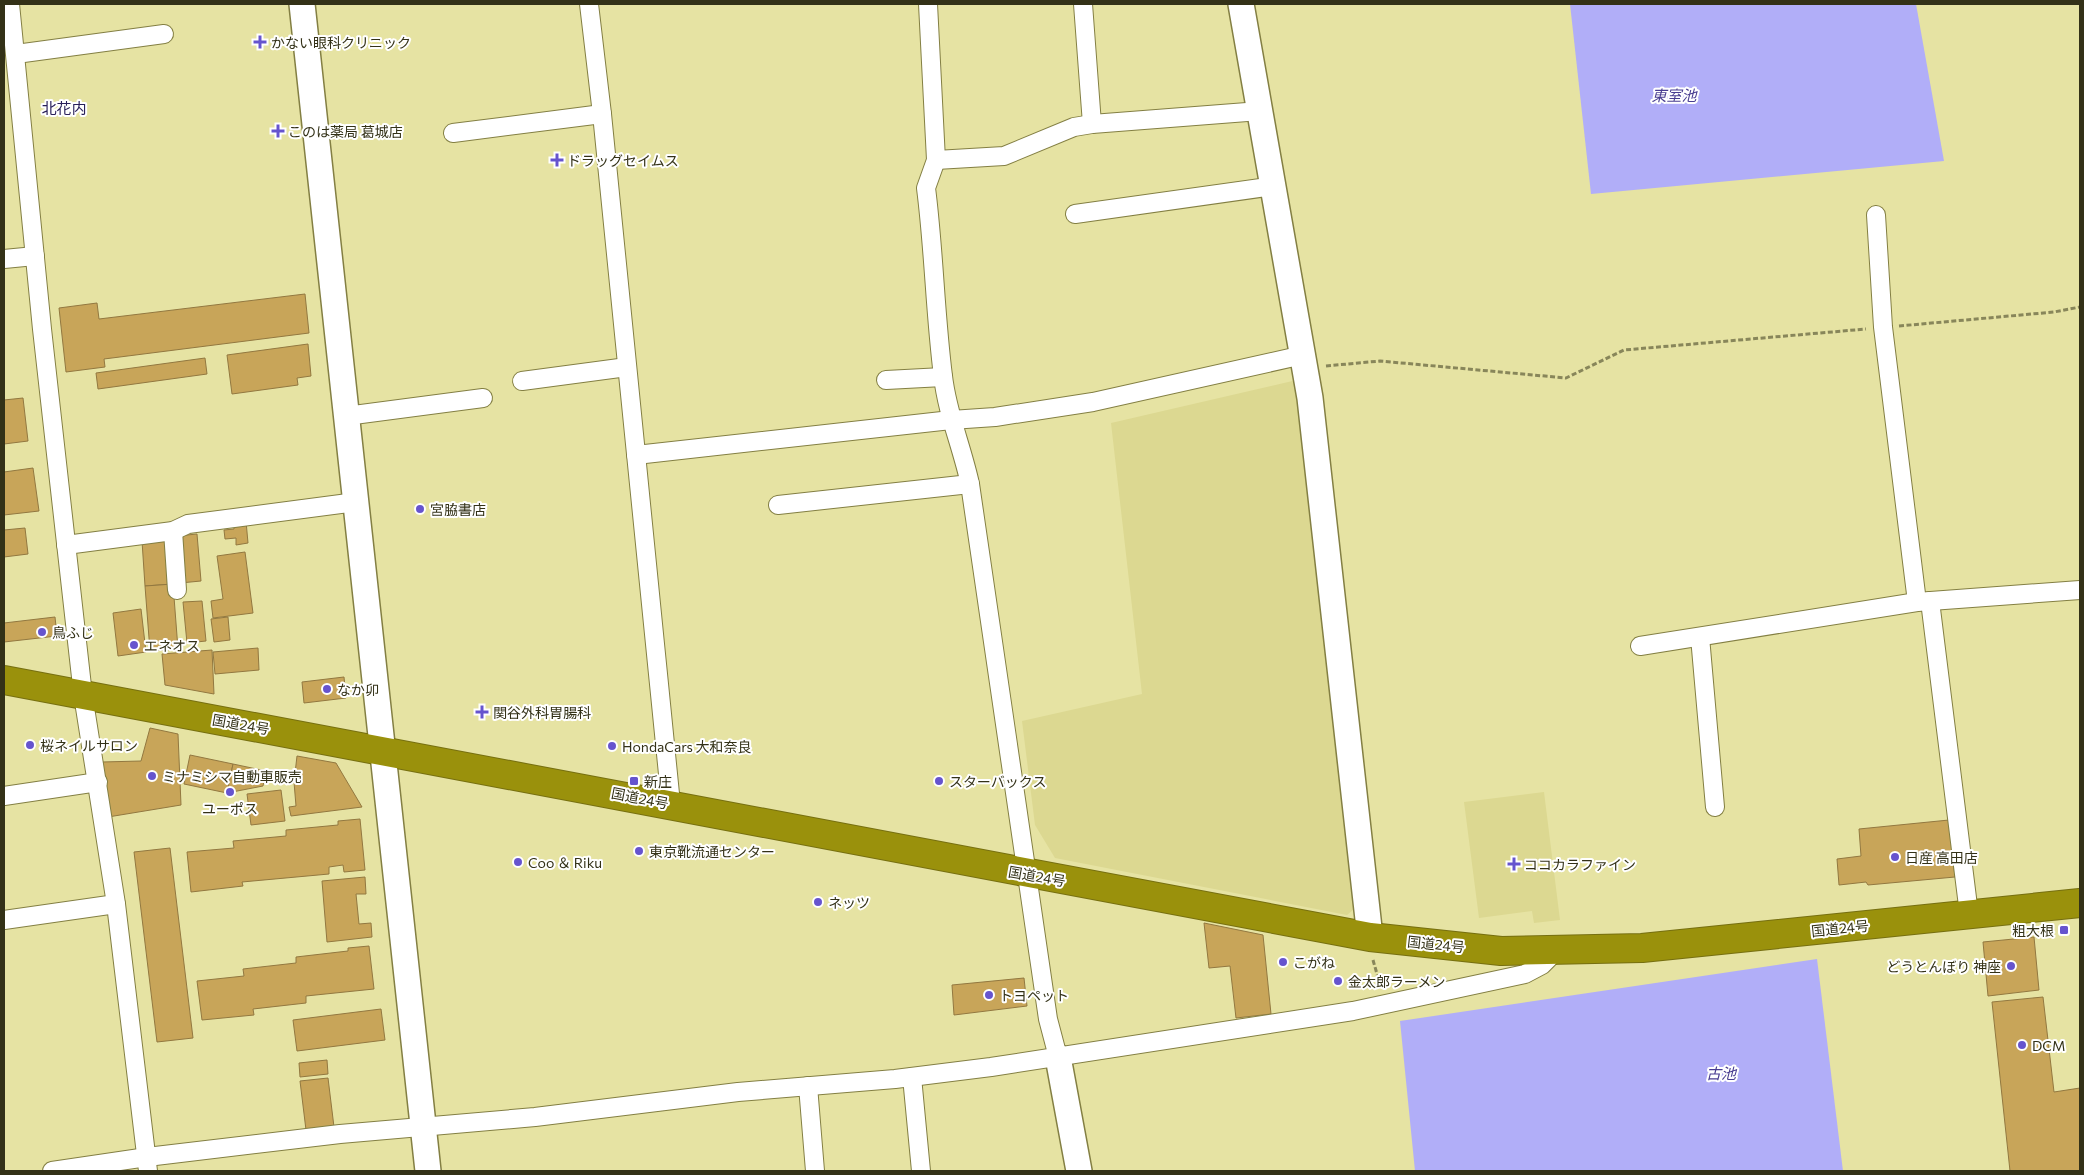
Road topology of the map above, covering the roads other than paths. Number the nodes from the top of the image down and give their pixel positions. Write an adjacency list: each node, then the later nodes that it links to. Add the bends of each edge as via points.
1 (10, 4): 8 (street)
2 (302, 4): 25 (street)
3 (589, 4): 10 (street)
4 (928, 4): 13 (street)
5 (1083, 4): 11 (street)
6 (1241, 4): 9 (street)
7 (164, 34): 8 (street)
8 (16, 54): 17 (street)
9 (1260, 112): 11 (street); 14 (street)
10 (602, 114): 12 (street); 20 (street)
11 (1092, 124): 13 (street, via 1074,127 1004,156)
12 (453, 133)
13 (936, 160): 21 (street, via 926,188)
14 (1274, 186): 15 (street); 19 (street)
15 (1074, 214)
16 (1876, 215): 35 (street, via 1883,327)
17 (35, 256): 18 (street); 32 (street)
18 (4, 258)
19 (1304, 362): 26 (street, via 1093,402 995,417); 50 (street)
20 (627, 367): 23 (street); 27 (street)
21 (943, 377): 22 (street); 26 (street)
22 (886, 380)
23 (522, 381)
24 (483, 398): 25 (street)
25 (346, 416): 29 (street)
26 (951, 420): 27 (street); 28 (street)
27 (636, 455): 43 (street)
28 (970, 484): 30 (street); 45 (street)
29 (356, 502): 31 (street, via 188,524); 40 (street)
30 (778, 505)
31 (173, 531): 32 (street); 33 (street)
32 (66, 544): 39 (street)
33 (177, 590)
34 (2080, 590): 35 (street)
35 (1924, 602): 36 (street); 48 (street)
36 (1700, 637): 37 (street); 44 (street)
37 (1640, 646)
38 (4, 680): 39 (highway, 国道24号)
39 (83, 695): 40 (highway, 国道24号); 41 (street)
40 (384, 750): 43 (highway, 国道24号); 55 (street)
41 (98, 782): 42 (street); 47 (street)
42 (4, 796)
43 (671, 804): 45 (highway, 国道24号)
44 (1715, 807)
45 (1028, 874): 50 (highway, 国道24号); 52 (street, via 1048,1019)
46 (2080, 903): 48 (highway, 国道24号)
47 (116, 904): 49 (street); 56 (street)
48 (1968, 914): 51 (highway, 国道24号, via 1700,943)
49 (4, 920)
50 (1370, 937): 51 (highway, 国道24号, via 1501,951)
51 (1556, 950): 52 (street, via 1542,965 1525,974 1353,1011)
52 (1058, 1057): 53 (street); 61 (street)
53 (912, 1077): 54 (street); 60 (street)
54 (808, 1086): 55 (street, via 526,1118); 59 (street)
55 (423, 1126): 56 (street); 58 (street)
56 (147, 1164): 57 (street)
57 (52, 1171)
58 (428, 1171)
59 (815, 1171)
60 (921, 1171)
61 (1080, 1171)

